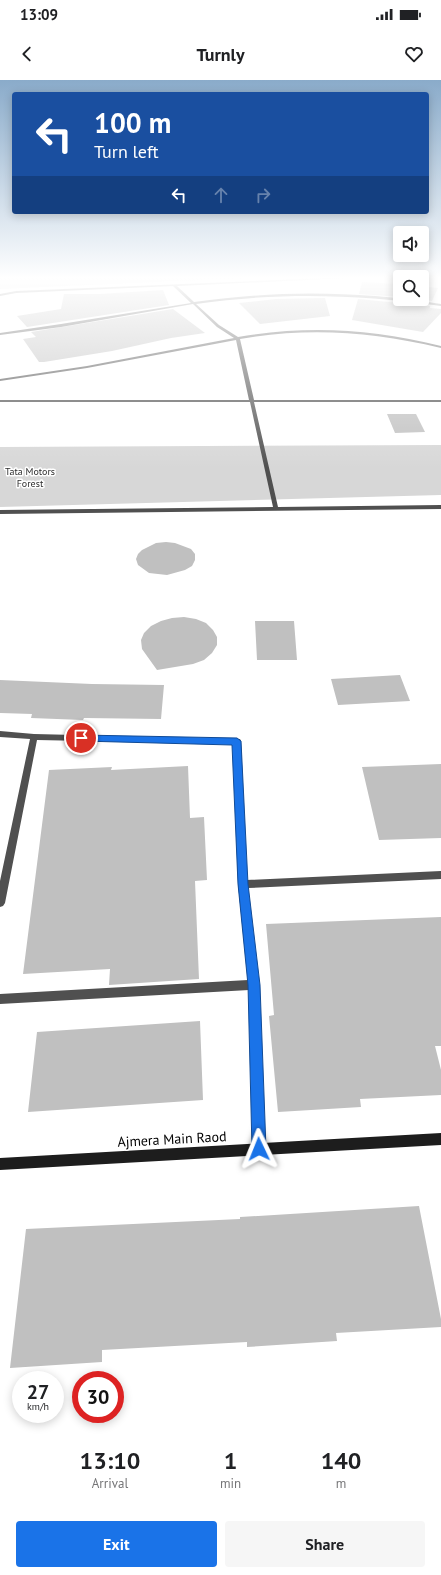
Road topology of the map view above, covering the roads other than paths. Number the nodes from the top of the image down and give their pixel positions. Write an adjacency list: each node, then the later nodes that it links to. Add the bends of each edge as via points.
1 (226, 341): 5 (street, via 80,369)
2 (239, 341): 7 (street)
3 (419, 341): 4 (street)
4 (441, 346)
5 (0, 380)
6 (0, 401): 7 (street)
7 (253, 401): 8 (street); 10 (street)
8 (441, 401)
9 (441, 506): 10 (street)
10 (276, 509): 11 (street)
11 (0, 512)
12 (0, 734): 13 (street)
13 (34, 737): 14 (street); 16 (street, via 237,741)
14 (3, 874): 17 (street)
15 (441, 875): 16 (street)
16 (243, 884): 18 (street)
17 (0, 903)
18 (254, 985): 19 (street); 21 (street)
19 (0, 999)
20 (441, 1139): 21 (street, Ajmera Main Raod)
21 (259, 1149): 22 (street, Ajmera Main Raod)
22 (0, 1164)

